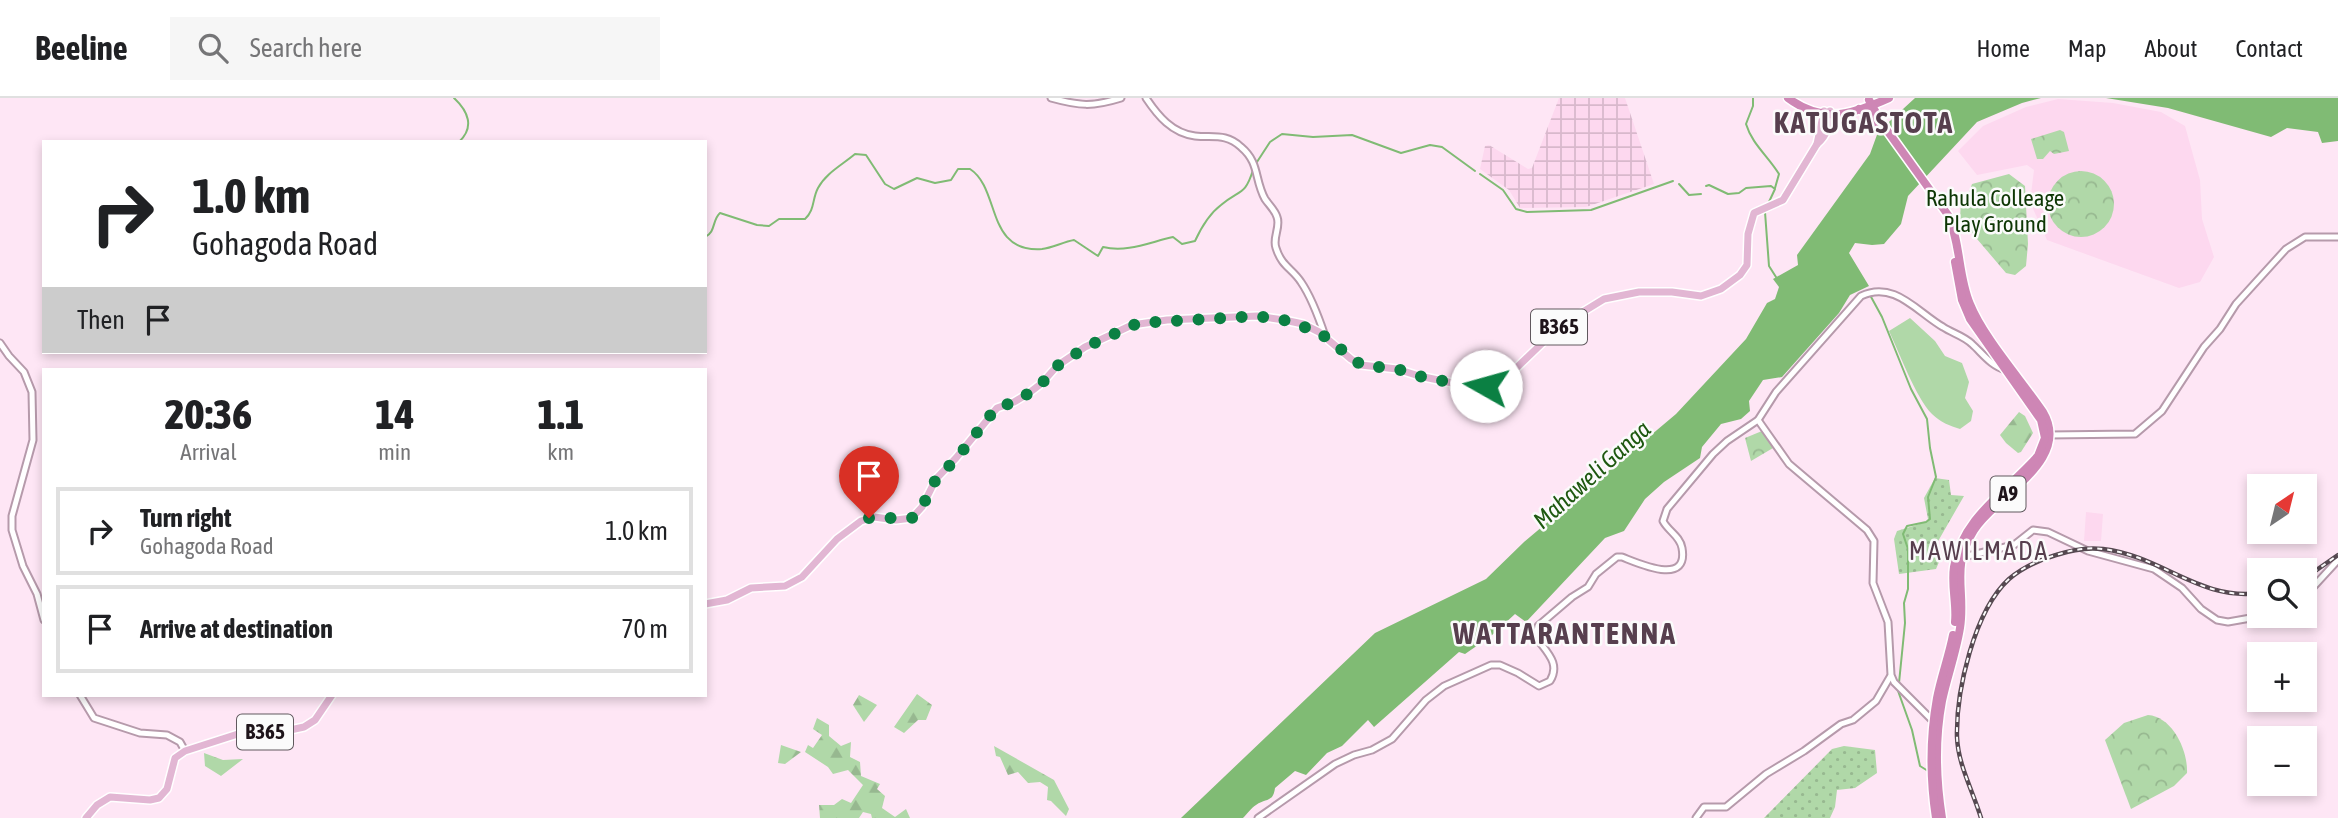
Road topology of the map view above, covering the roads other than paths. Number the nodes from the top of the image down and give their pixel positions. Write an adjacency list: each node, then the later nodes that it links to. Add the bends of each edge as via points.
1 (1051, 98): 2 (street, via 1078,106)
2 (1121, 98)
3 (1146, 98): 10 (street, via 1159,118 1174,128 1194,136 1227,137 1252,159 1266,201 1277,215 1274,244 1281,262 1300,280)
4 (1788, 98): 8 (highway, via 1808,111)
5 (1797, 98): 8 (highway)
6 (1888, 98): 7 (highway)
7 (1871, 110): 8 (highway); 12 (highway, via 1933,200 1948,230 1964,306)
8 (1827, 113): 10 (main road, B365, via 1825,135 1786,197 1754,213 1745,269 1721,289 1701,296 1639,292 1604,299 1560,326 1507,377 1490,385 1467,386 1361,365)
9 (2338, 237): 14 (street, via 2305,237 2286,249 2236,304 2162,411 2134,434)
10 (1326, 336): 18 (main road, B365, via 1297,322 1257,316 1128,326 1057,366 1029,393 996,408 936,479 912,518 861,521 837,538 802,577 785,586 751,588)
11 (0, 343): 19 (street, via 24,372 32,392 33,440 12,530)
12 (2009, 370): 13 (street, via 1996,367 1969,341 1915,305 1874,290 1854,302 1776,392); 14 (highway)
13 (1758, 420): 21 (street, via 1789,464 1874,541 1873,583 1888,622); 27 (street, via 1713,454 1667,509 1663,521 1682,548 1676,566 1657,570 1617,557 1588,587 1538,626 1536,637 1555,663 1550,681 1539,686 1491,664 1444,686 1392,739 1335,764)
14 (2047, 435): 15 (highway, A9, via 2036,458 1968,529)
15 (1959, 558): 20 (street, via 2014,545 2034,530 2048,532 2088,551 2154,569 2217,620); 24 (highway, A9, via 1953,575 1955,625)
16 (2338, 560): 17 (street)
17 (2317, 583)
18 (707, 604)
19 (42, 613)
20 (2247, 619)
21 (1891, 675): 24 (street); 28 (street, via 1876,701 1853,720 1766,774 1726,807 1704,807)
22 (81, 697): 25 (street, via 94,718 140,733 167,735)
23 (331, 697): 25 (main road, B365, via 315,720 304,727 249,732)
24 (1936, 724): 29 (highway, A9); 30 (highway, A9)
25 (185, 751): 26 (main road, via 175,758 167,789 159,798 110,797)
26 (86, 818)
27 (1258, 818)
28 (1696, 818)
29 (1936, 818)
30 (1942, 818)

